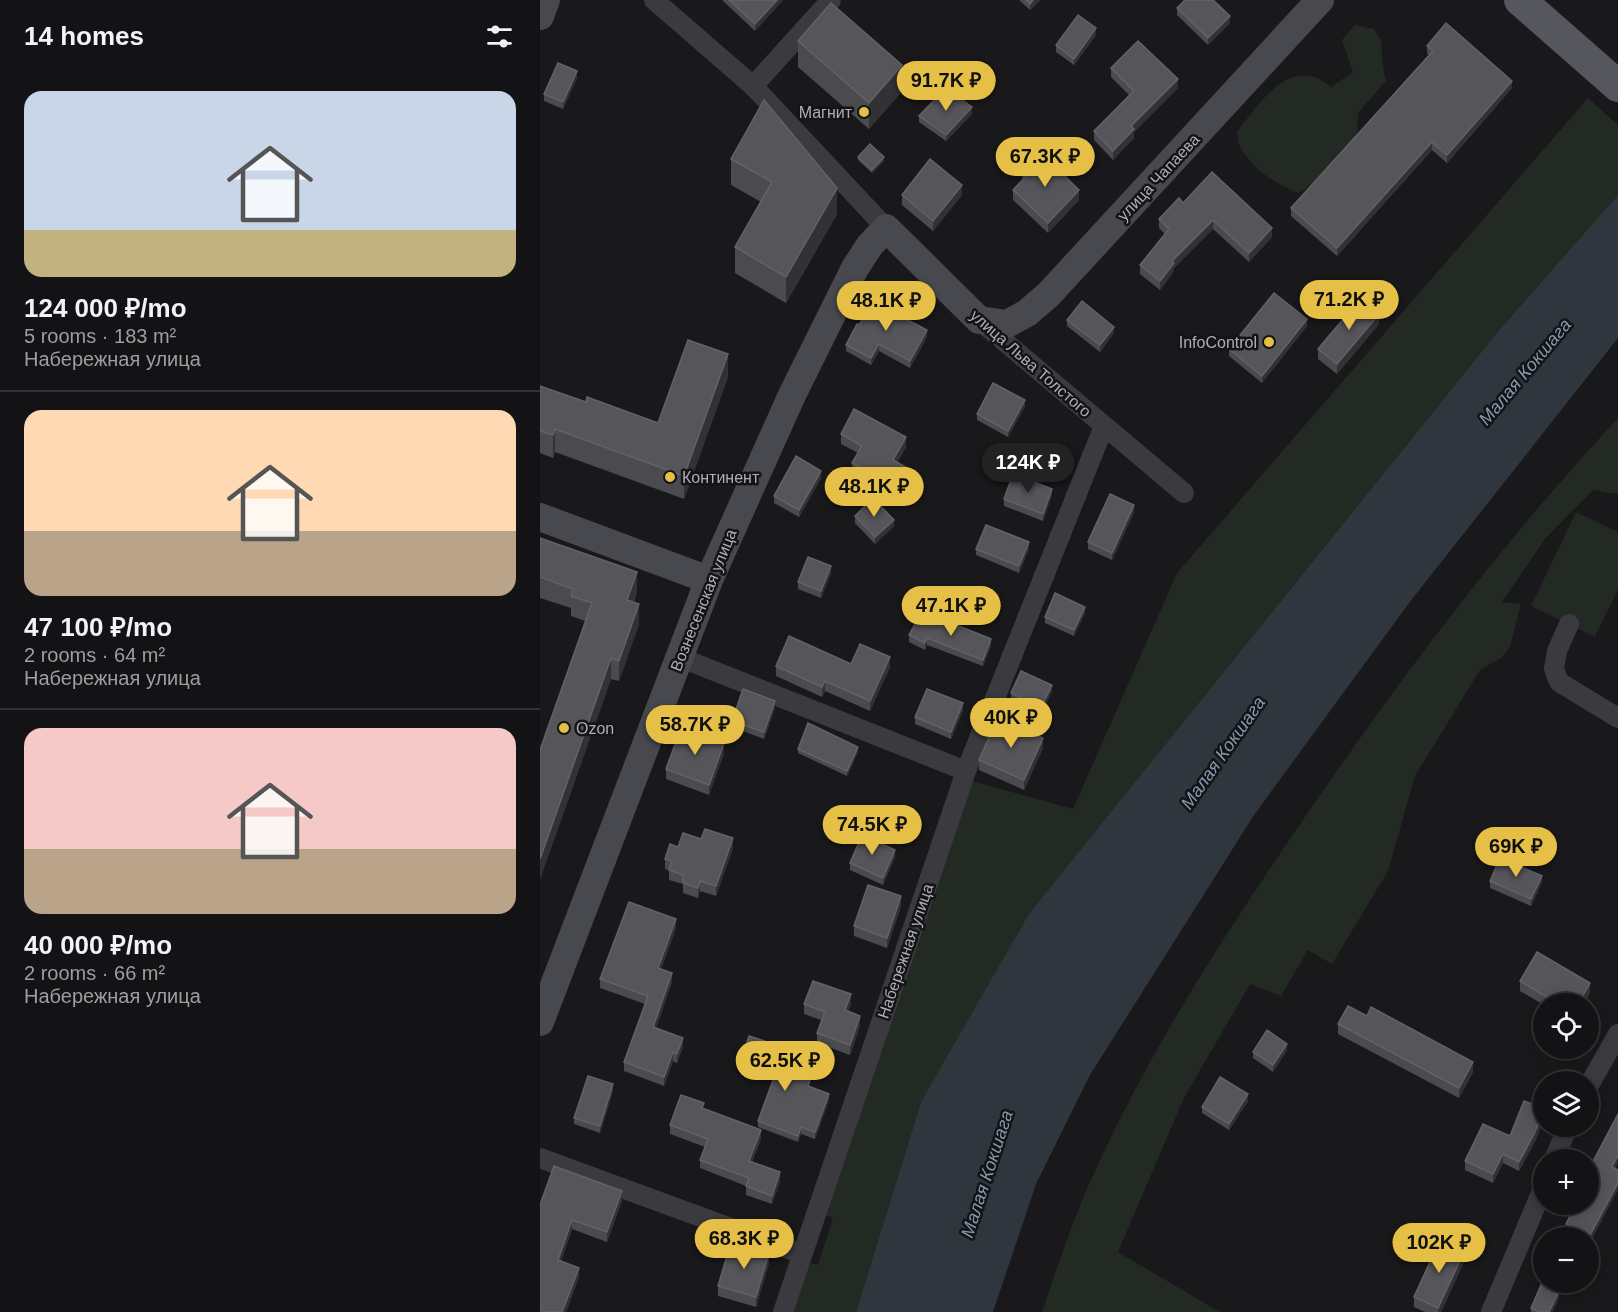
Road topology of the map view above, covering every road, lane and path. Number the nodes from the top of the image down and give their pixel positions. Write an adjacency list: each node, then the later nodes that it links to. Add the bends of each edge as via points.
1 (546, 0): 6 (street)
2 (654, 0): 7 (street, улица Льва Толстого)
3 (831, 0): 7 (street)
4 (1320, 0): 10 (street, улица Чапаева, via 1048,295 1007,324)
5 (1520, 0): 8 (main road)
6 (540, 16)
7 (753, 86): 9 (street, улица Льва Толстого)
8 (1618, 86)
9 (886, 228): 10 (street, улица Льва Толстого); 14 (street, Вознесенская улица, via 855,268 792,395)
10 (979, 320): 11 (street, улица Льва Толстого)
11 (1104, 426): 12 (street, улица Льва Толстого); 18 (street, Набережная улица)
12 (1184, 493)
13 (540, 517): 14 (street)
14 (709, 580): 16 (street, Вознесенская улица)
15 (1569, 624): 17 (street, via 1557,651 1554,669 1559,682)
16 (680, 657): 18 (street); 19 (street, Вознесенская улица)
17 (1618, 718)
18 (966, 771): 24 (street, Набережная улица)
19 (540, 1022)
20 (1618, 1034): 21 (street)
21 (1597, 1071)
22 (540, 1158): 24 (street)
23 (1533, 1212): 26 (street)
24 (802, 1254): 25 (street, Набережная улица)
25 (783, 1312)
26 (1491, 1312)

